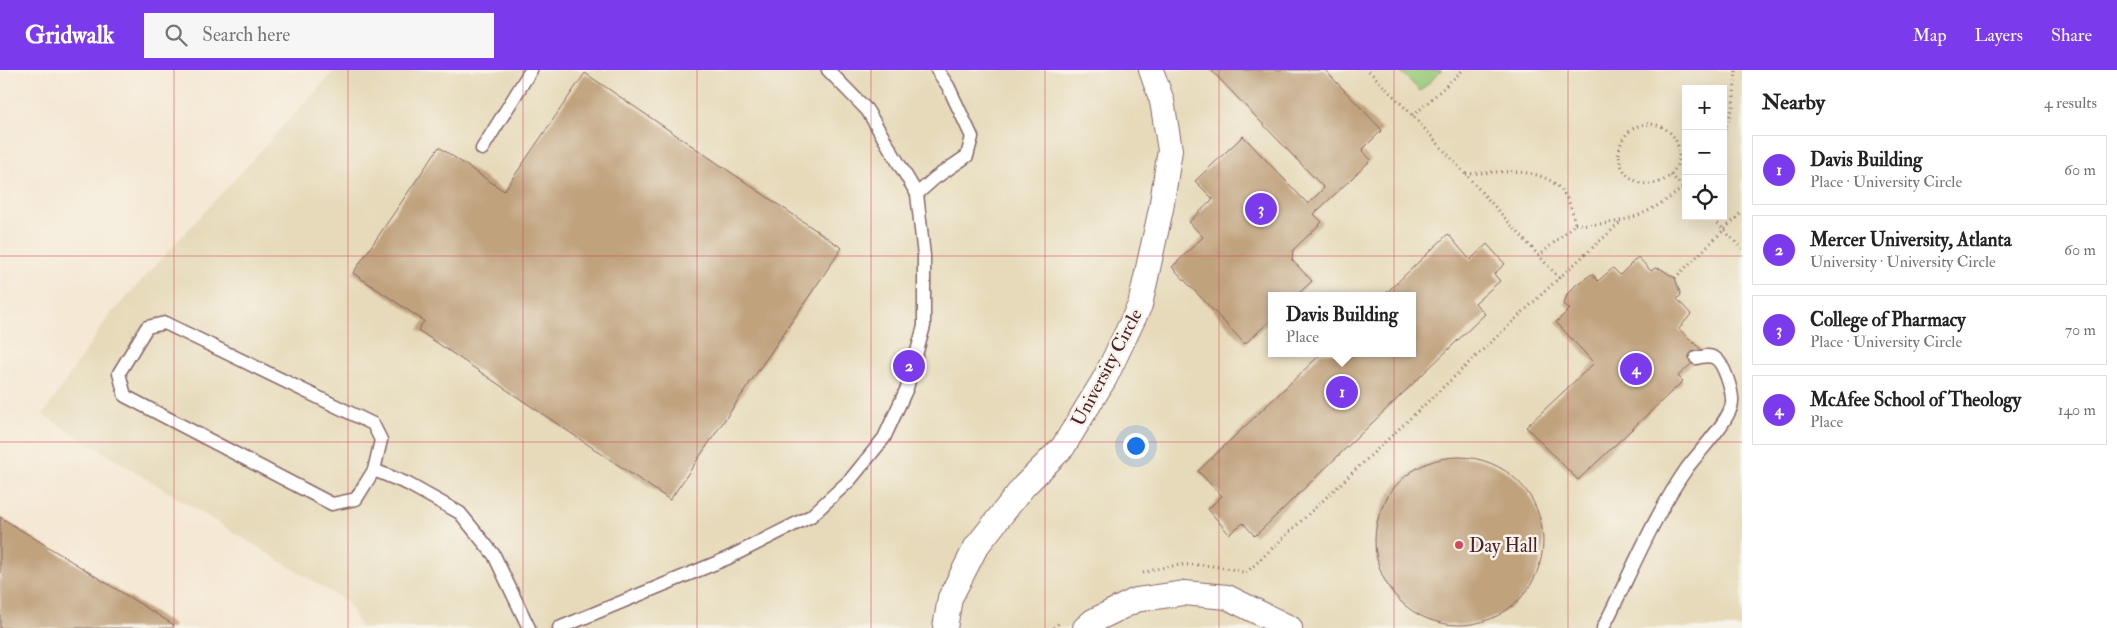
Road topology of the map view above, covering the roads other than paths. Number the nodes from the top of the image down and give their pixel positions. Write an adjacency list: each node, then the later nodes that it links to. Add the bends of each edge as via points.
1 (531, 70): 5 (lane)
2 (828, 70): 6 (lane, via 867,110)
3 (937, 70): 6 (lane, via 972,137 967,156)
4 (1151, 70): 12 (street, University Circle, via 1162,100 1170,150 1140,306 1105,378 1063,447 1024,486 976,547 950,598)
5 (482, 149)
6 (917, 194): 11 (lane, via 924,256 924,326 907,388 884,438 850,480 812,516 728,558)
7 (1696, 358): 14 (lane, via 1707,355 1716,358 1723,367 1732,403 1727,417 1674,486)
8 (374, 470): 8 (lane, via 356,499 332,504 125,396 119,373 147,327 166,323 372,424 381,440); 10 (lane, via 408,484 460,513 494,555)
9 (1075, 623): 13 (street, via 1093,621 1136,600 1184,593 1227,597)
10 (529, 628)
11 (559, 628)
12 (945, 628)
13 (1290, 628)
14 (1603, 628)

